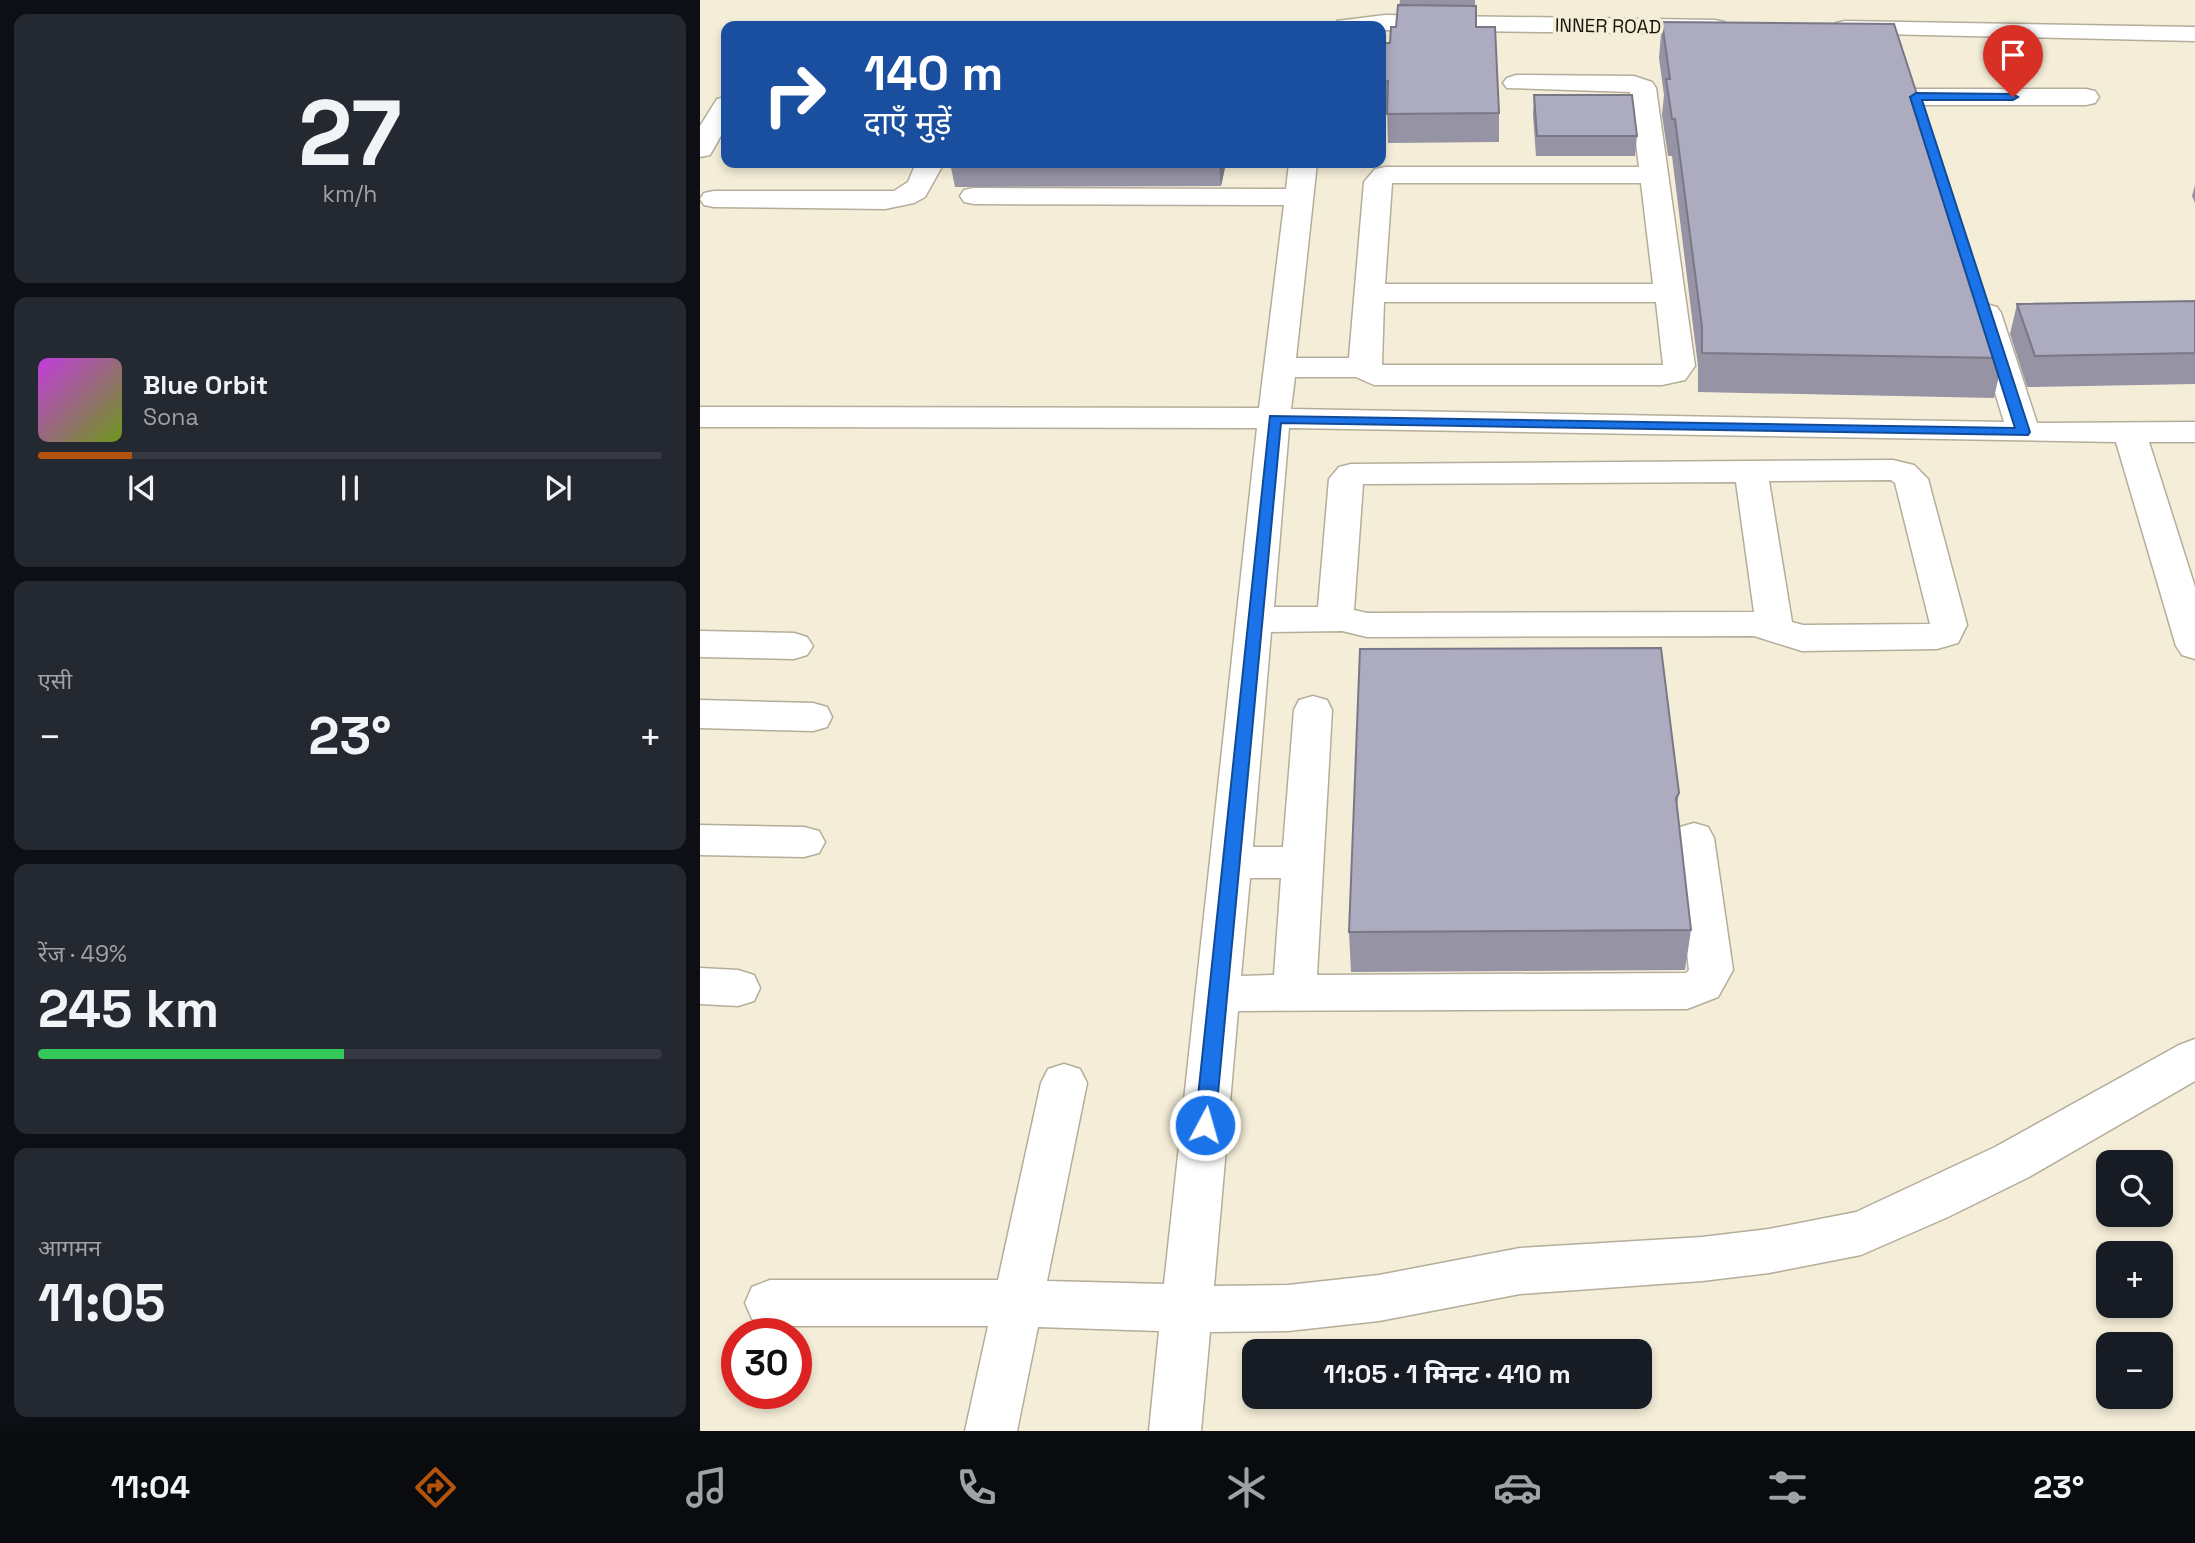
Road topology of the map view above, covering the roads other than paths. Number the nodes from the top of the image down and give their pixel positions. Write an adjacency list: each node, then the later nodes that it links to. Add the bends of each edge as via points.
1 (1597, 0): 6 (street)
2 (1386, 22): 6 (street, INNER ROAD)
3 (1741, 27): 6 (street, INNER ROAD)
4 (1825, 28): 8 (street)
5 (2195, 34): 8 (street)
6 (1590, 49): 9 (street); 14 (street, via 1641,85)
7 (2062, 51): 8 (street)
8 (1908, 58): 10 (street)
9 (1516, 83)
10 (2086, 97)
11 (721, 113): 12 (street)
12 (700, 149)
13 (928, 168): 17 (street, via 920,187 902,199)
14 (1654, 175): 19 (street, via 1385,175 1378,182); 20 (street)
15 (1301, 180): 16 (street); 21 (street)
16 (974, 196)
17 (714, 199)
18 (1979, 290): 25 (street)
19 (1370, 293): 20 (street); 22 (street)
20 (1670, 293): 22 (street, via 1679,366 1674,373 1430,376 1374,375)
21 (1280, 368): 22 (street); 24 (street)
22 (1364, 368)
23 (700, 416): 24 (street)
24 (1275, 418): 25 (street); 30 (street)
25 (2023, 432): 27 (street)
26 (2195, 432): 27 (street)
27 (2130, 433): 34 (street)
28 (1751, 471): 29 (street, via 1351,474 1346,479 1336,612); 31 (street); 31 (street, via 1893,470 1907,475 1949,625 1945,634 1928,637 1802,638)
29 (1342, 619): 30 (street); 31 (street, via 1367,625 1755,624)
30 (1255, 620): 42 (street)
31 (1775, 628)
32 (700, 644): 33 (street)
33 (794, 646)
34 (2195, 646)
35 (1313, 710): 41 (street)
36 (700, 714): 37 (street)
37 (813, 717)
38 (1694, 838): 43 (street, via 1711,970 1709,980 1698,988)
39 (700, 841): 40 (street)
40 (804, 842)
41 (1303, 862): 42 (street); 43 (street, via 1295,973 1298,985)
42 (1230, 863): 44 (street)
43 (1308, 992): 44 (street)
44 (1218, 994): 49 (street)
45 (2195, 1058): 49 (street, via 2012,1162 1861,1233 1702,1259 1520,1271 1379,1298 1235,1310)
46 (1064, 1083): 48 (street)
47 (771, 1303): 48 (street)
48 (1016, 1303): 49 (street); 50 (street)
49 (1187, 1308): 51 (street)
50 (991, 1431)
51 (1175, 1431)

